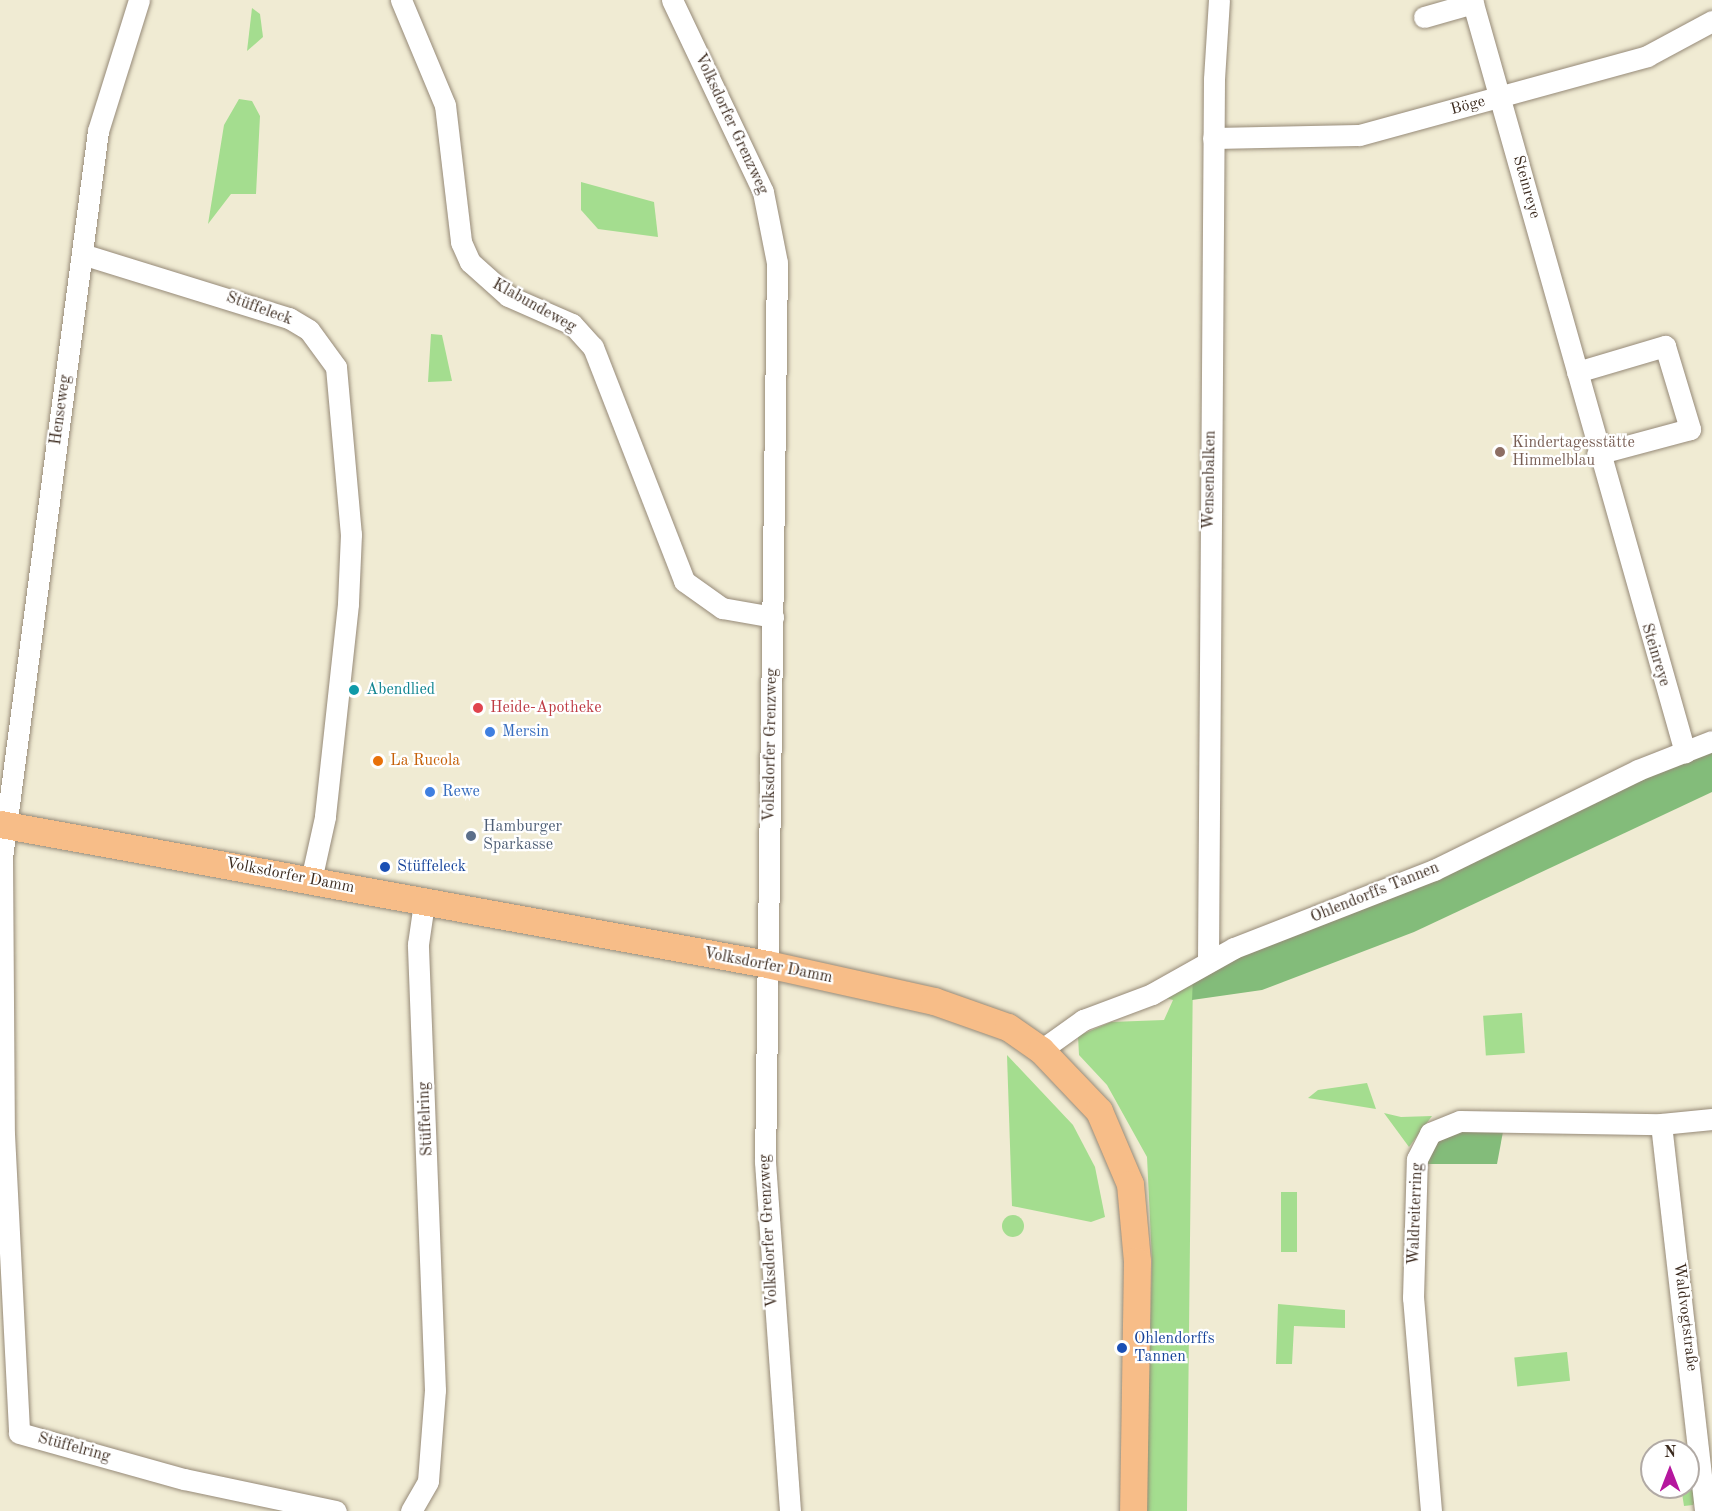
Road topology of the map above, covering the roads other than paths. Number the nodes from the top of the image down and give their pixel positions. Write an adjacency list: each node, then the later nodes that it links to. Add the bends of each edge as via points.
1 (139, 0): 10 (street, Henseweg, via 98,131)
2 (401, 0): 13 (street, Klabundeweg, via 445,105 461,242 470,262 508,296 572,324 593,346 684,581 714,604)
3 (672, 0): 13 (street, Volksdorfer Grenzweg, via 770,213 777,263)
4 (1219, 0): 9 (street, Wensenbalken)
5 (1472, 2): 6 (street, Steinreye); 8 (street, Steinreye)
6 (1424, 17)
7 (1712, 21): 8 (street, Böge, via 1647,56)
8 (1500, 97): 9 (street, Böge, via 1334,139); 11 (street, Steinreye)
9 (1213, 138): 19 (street, Wensenbalken)
10 (82, 254): 16 (street, Henseweg); 17 (street, Stüffeleck, via 289,318 314,336 336,368 350,510 348,604 327,796)
11 (1577, 372): 12 (street, Steinreye); 12 (street, via 1665,346 1690,429)
12 (1597, 454): 15 (street, Steinreye)
13 (773, 617): 20 (street, Volksdorfer Grenzweg)
14 (1712, 741): 15 (street, Ohlendorffs Tannen)
15 (1684, 752): 19 (street, Ohlendorffs Tannen, via 1434,870)
16 (3, 825): 17 (main road, Volksdorfer Damm); 24 (street, Stüffelring, via 4,1134 19,1433 184,1479)
17 (311, 880): 18 (main road, Volksdorfer Damm)
18 (424, 903): 20 (main road, Volksdorfer Damm); 25 (street, Stüffelring, via 418,944 435,1390 428,1482)
19 (1208, 961): 21 (street, Ohlendorffs Tannen, via 1152,994 1083,1020)
20 (767, 964): 21 (main road, Volksdorfer Damm, via 969,1011); 26 (street, Volksdorfer Grenzweg, via 765,1162)
21 (1041, 1050): 27 (main road, Volksdorfer Damm, via 1106,1120 1135,1205)
22 (1712, 1119): 23 (street, Waldreiterring)
23 (1661, 1124): 28 (street, Waldreiterring, via 1460,1121 1438,1127 1425,1140 1416,1169 1413,1320); 29 (street, Waldvogtstraße)
24 (336, 1511)
25 (411, 1511)
26 (790, 1511)
27 (1133, 1511)
28 (1431, 1511)
29 (1706, 1511)

